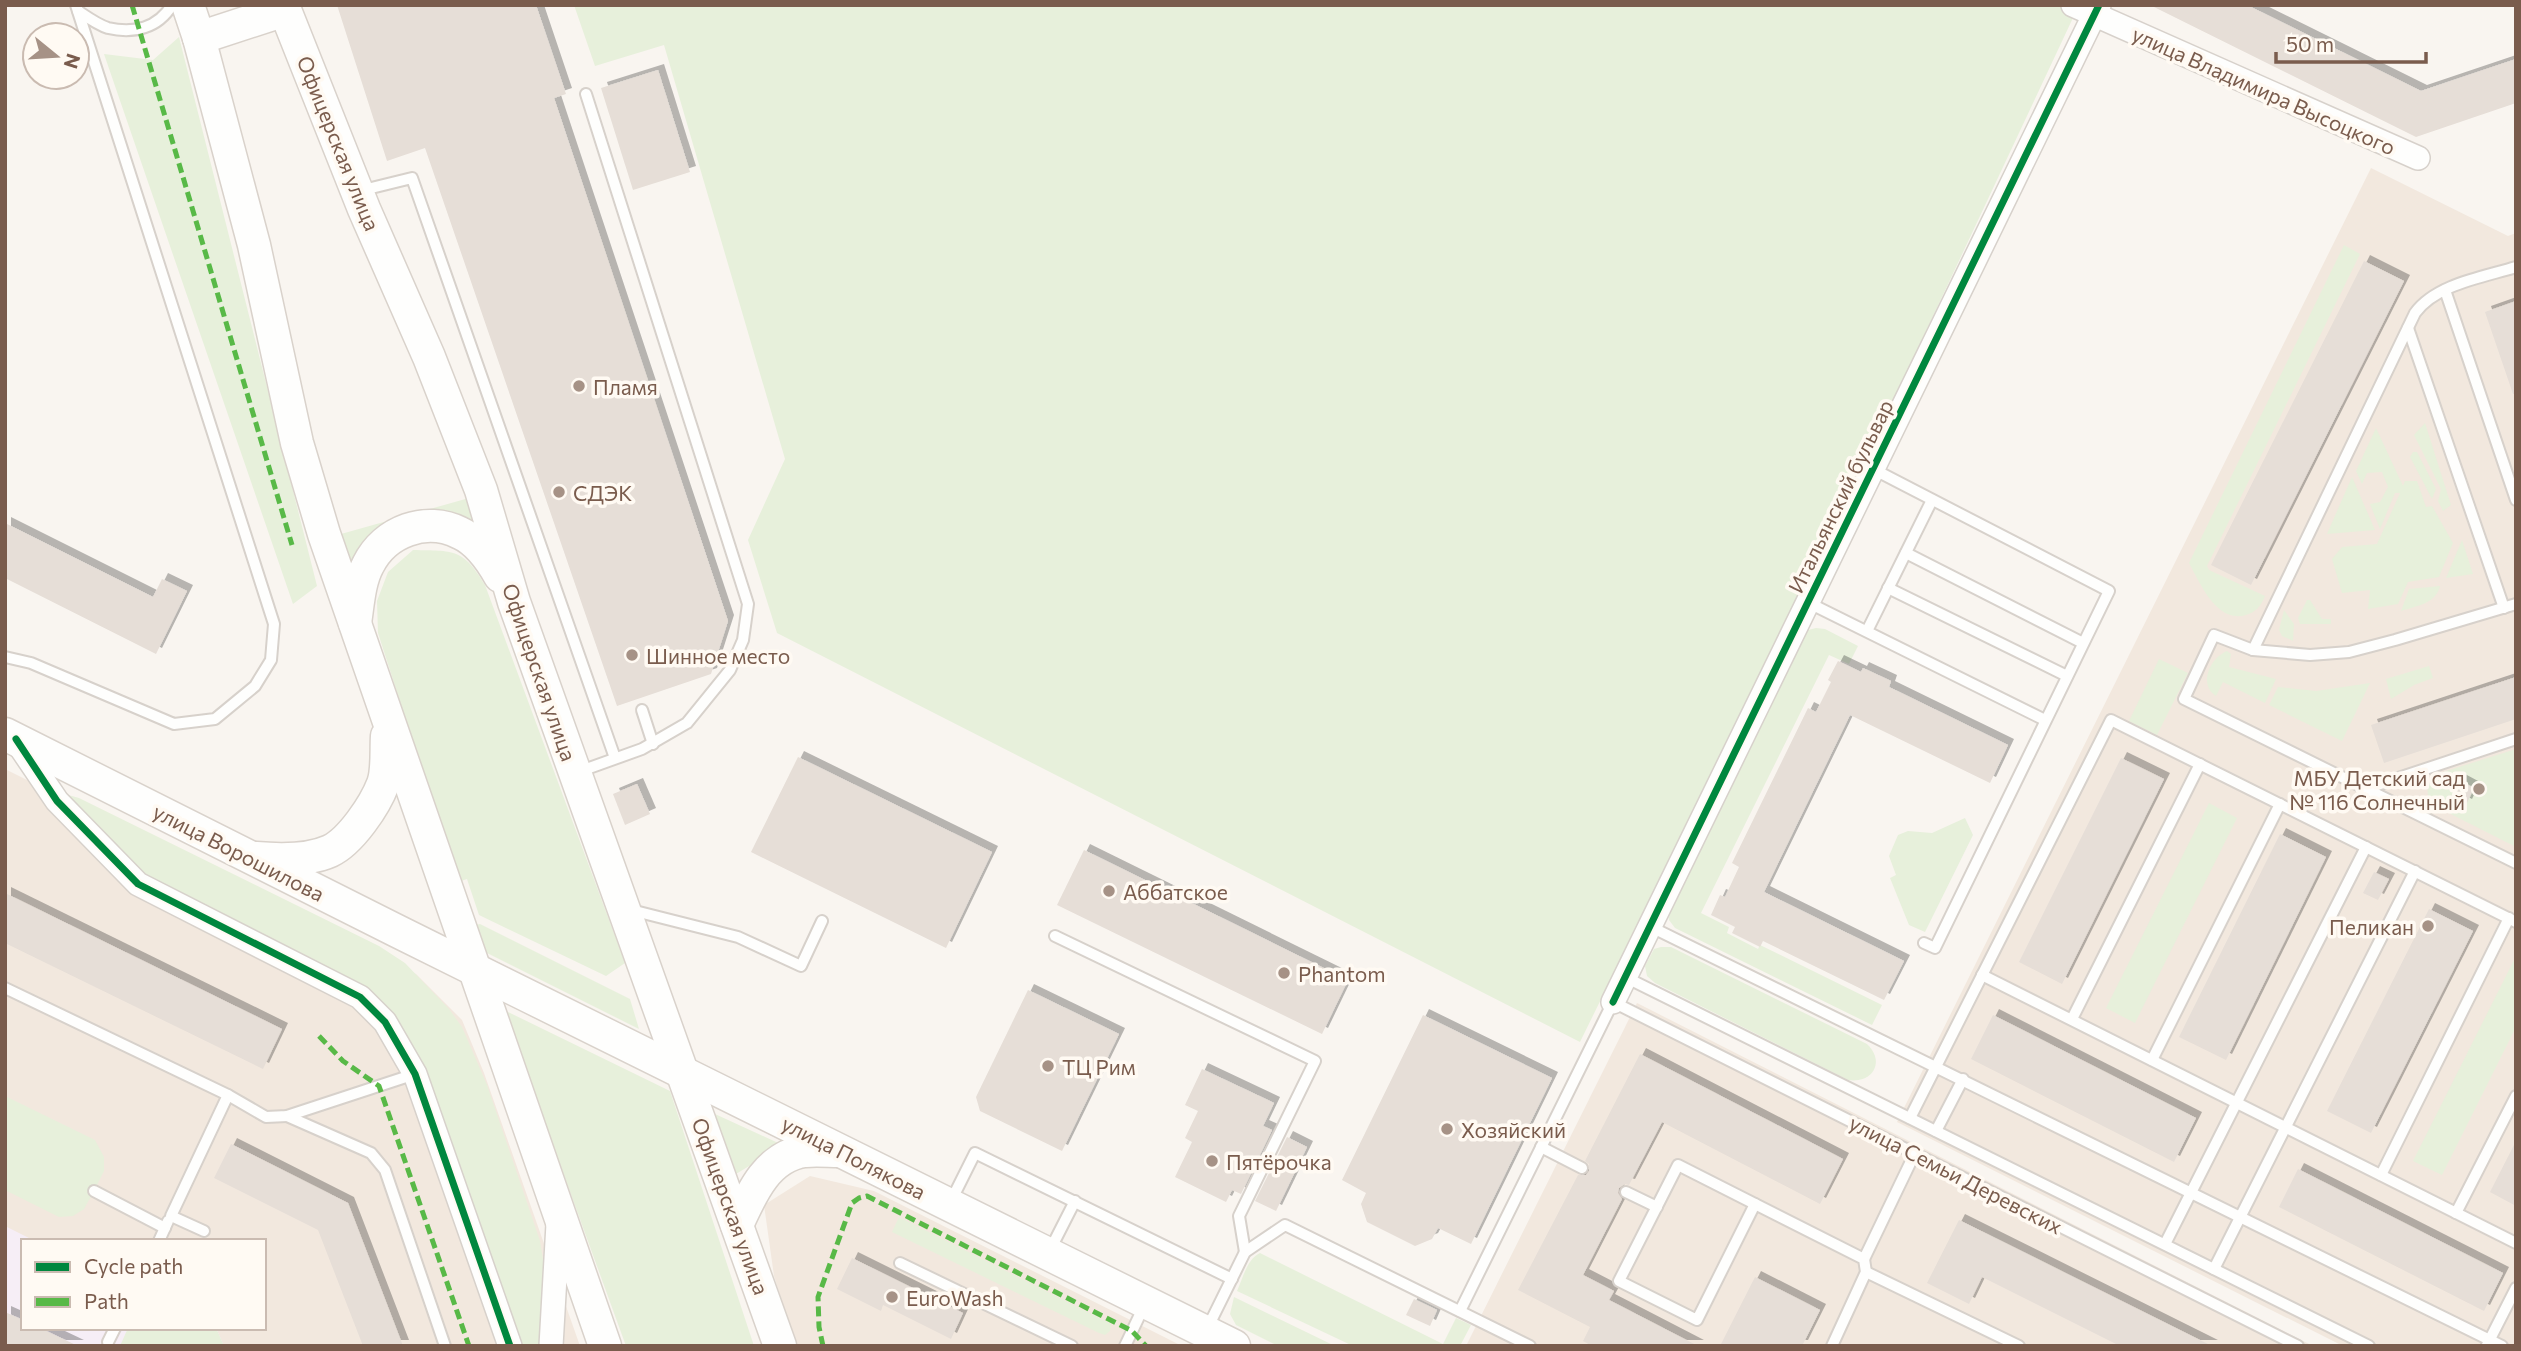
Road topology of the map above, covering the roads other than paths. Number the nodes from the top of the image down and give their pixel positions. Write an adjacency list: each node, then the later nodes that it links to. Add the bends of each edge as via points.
1 (172, 5): 3 (lane, via 165,18 141,31 107,28)
2 (188, 5): 6 (main road)
3 (77, 8): 26 (lane, via 274,624 271,660 255,686 215,719 174,724 31,663)
4 (284, 8): 6 (main road); 9 (main road, Офицерская улица)
5 (2089, 9): 8 (street, улица Владимира Высоцкого); 13 (street, Итальянский бульвар)
6 (199, 38): 22 (main road, via 254,245 297,443)
7 (586, 94): 33 (lane, via 748,604 743,640 730,670 687,723)
8 (2417, 158)
9 (358, 191): 18 (main road, Офицерская улица, via 481,490); 34 (lane, via 412,178)
10 (2516, 267): 11 (lane)
11 (2445, 290): 12 (lane, via 2421,305); 15 (lane)
12 (2408, 328): 21 (lane); 25 (lane)
13 (1873, 470): 14 (lane); 19 (street, Итальянский бульвар)
14 (1932, 500): 16 (lane); 24 (lane, via 2109,591)
15 (2516, 500)
16 (1906, 553): 17 (lane); 24 (lane)
17 (1888, 588): 23 (lane); 27 (lane)
18 (514, 602): 22 (main road, via 489,557 461,533 424,524 392,536 369,564); 36 (main road, Офицерская улица)
19 (1807, 602): 23 (lane); 46 (street, Итальянский бульвар)
20 (2516, 604): 21 (lane)
21 (2504, 608): 25 (lane, via 2349,652 2310,655)
22 (355, 626): 30 (main road)
23 (1867, 631): 29 (lane)
24 (2083, 643): 27 (lane)
25 (2253, 650): 37 (lane, via 2214,635 2184,699)
26 (5, 657)
27 (2067, 676): 29 (lane)
28 (642, 710): 33 (lane)
29 (2045, 720): 48 (lane, via 1935,948)
30 (388, 721): 40 (main road, via 384,782 367,816 349,834 331,850 285,861); 49 (main road)
31 (8, 735): 40 (main road, улица Ворошилова); 58 (street, via 57,801 138,884 360,997 386,1022)
32 (2516, 739): 37 (lane)
33 (653, 744): 34 (lane)
34 (615, 758): 36 (lane)
35 (2200, 764): 38 (lane); 50 (lane, via 2111,720); 54 (lane)
36 (576, 773): 43 (main road, Офицерская улица)
37 (2365, 789): 41 (lane)
38 (2280, 804): 39 (lane); 55 (lane)
39 (2366, 847): 42 (lane); 62 (lane)
40 (248, 857): 49 (main road, улица Ворошилова)
41 (2516, 863)
42 (2415, 871): 44 (lane); 65 (lane)
43 (625, 908): 45 (lane, via 738,937 801,966); 57 (main road, Офицерская улица)
44 (2512, 920): 71 (lane)
45 (822, 921)
46 (1649, 926): 51 (street, Итальянский бульвар); 56 (lane)
47 (1055, 936): 89 (lane, via 1315,1061 1239,1216)
48 (1924, 943)
49 (474, 968): 57 (main road, улица Полякова); 80 (main road)
50 (1982, 975): 54 (lane); 56 (lane)
51 (1625, 977): 53 (street, Итальянский бульвар); 64 (lane)
52 (5, 988): 60 (lane)
53 (1613, 1002): 67 (lane); 69 (lane, улица Семьи Деревских)
54 (2071, 1019): 55 (lane)
55 (2152, 1060): 62 (lane)
56 (1936, 1066): 59 (lane); 64 (lane)
57 (684, 1071): 68 (main road, улица Полякова); 83 (main road, Офицерская улица)
58 (415, 1074): 63 (lane); 104 (street)
59 (1963, 1079): 66 (lane); 74 (lane)
60 (228, 1095): 63 (lane, via 266,1117); 81 (lane)
61 (2516, 1096): 79 (lane)
62 (2236, 1102): 65 (lane); 74 (lane)
63 (287, 1116): 103 (lane, via 371,1153 385,1170)
64 (1910, 1118): 66 (lane)
65 (2286, 1127): 71 (lane); 82 (lane)
66 (1936, 1131): 88 (lane)
67 (1541, 1147): 70 (lane); 98 (lane)
68 (840, 1151): 77 (main road, улица Полякова); 83 (main road, via 804,1151 779,1160 755,1186)
69 (1915, 1153): 91 (lane); 114 (lane, улица Семьи Деревских)
70 (1581, 1168)
71 (2381, 1175): 79 (lane)
72 (94, 1191): 84 (lane)
73 (1626, 1192): 78 (lane)
74 (2192, 1192): 82 (lane); 88 (lane)
75 (1074, 1201): 77 (lane, via 975,1153); 90 (lane); 95 (lane)
76 (1755, 1204): 78 (lane, via 1678,1165); 78 (lane, via 1697,1320 1619,1281); 91 (lane)
77 (949, 1205): 90 (main road, улица Полякова)
78 (1657, 1207)
79 (2456, 1213): 87 (lane)
80 (559, 1214): 105 (street); 106 (main road)
81 (170, 1216): 84 (lane); 85 (lane)
82 (2241, 1217): 93 (lane); 102 (lane)
83 (737, 1225): 107 (main road, Офицерская улица)
84 (164, 1228): 86 (lane)
85 (204, 1231)
86 (160, 1239)
87 (2516, 1243)
88 (2165, 1244): 93 (lane)
89 (1245, 1252): 95 (lane); 98 (lane, via 1284,1225)
90 (1048, 1254): 97 (main road, улица Полякова)
91 (1864, 1259): 94 (lane)
92 (900, 1263): 108 (lane)
93 (2214, 1269): 115 (lane)
94 (1866, 1272): 112 (lane); 113 (lane)
95 (1232, 1279): 100 (lane)
96 (2516, 1288): 102 (lane)
97 (1146, 1301): 100 (main road, улица Полякова); 109 (lane)
98 (1460, 1311): 111 (lane)
99 (114, 1330): 101 (lane)
100 (1206, 1332): 110 (main road, улица Полякова)
101 (108, 1342)
102 (2488, 1343): 116 (lane)
103 (445, 1346)
104 (510, 1346)
105 (551, 1346)
106 (605, 1346)
107 (780, 1346)
108 (1072, 1346)
109 (1125, 1346)
110 (1234, 1346)
111 (1530, 1346)
112 (1832, 1346)
113 (2019, 1346)
114 (2298, 1346)
115 (2369, 1346)
116 (2502, 1346)

